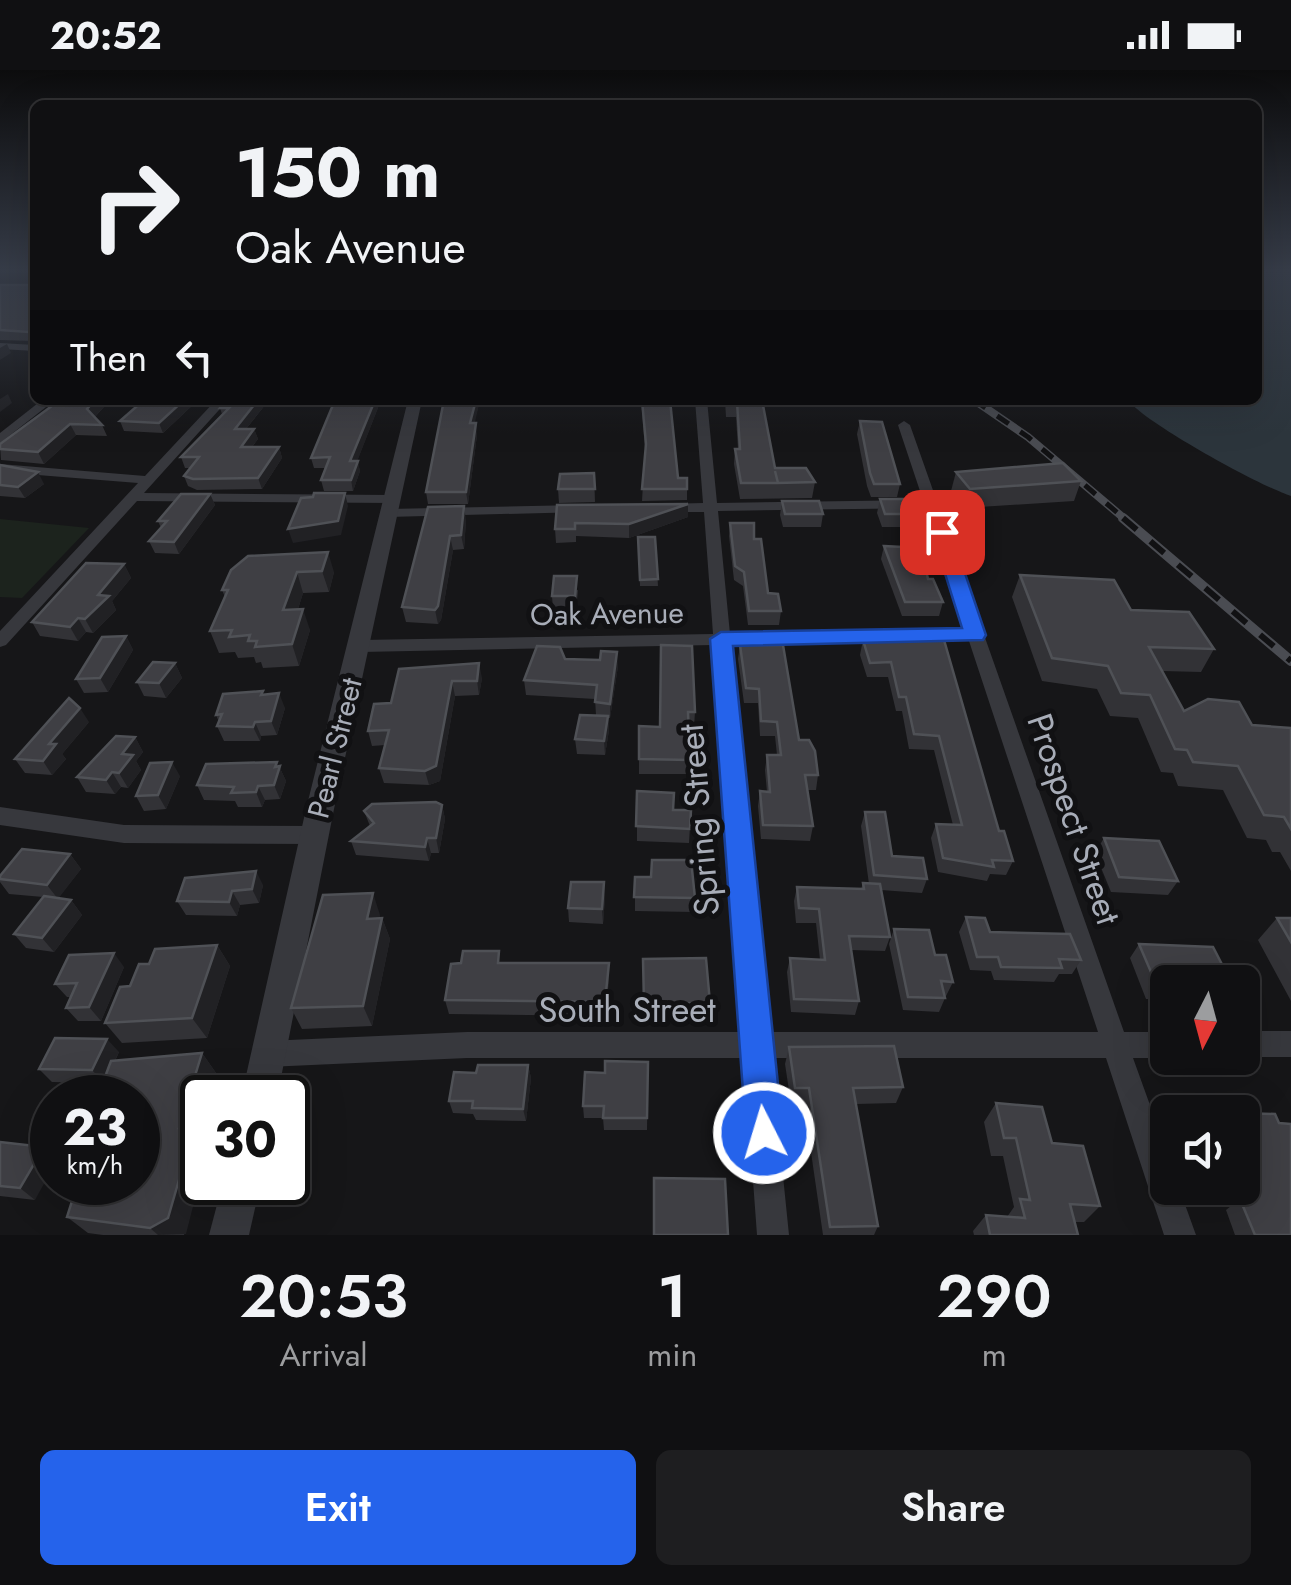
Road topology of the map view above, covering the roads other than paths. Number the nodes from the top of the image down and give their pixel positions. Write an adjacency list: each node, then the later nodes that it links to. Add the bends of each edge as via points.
1 (0, 346): 2 (street)
2 (30, 348)
3 (43, 405): 8 (street)
4 (217, 405): 10 (street)
5 (414, 405): 13 (street, Pearl Street)
6 (701, 405): 14 (street, Spring Street)
7 (904, 426): 12 (street, Prospect Street)
8 (0, 439)
9 (0, 468): 10 (street)
10 (148, 480): 11 (street)
11 (133, 497): 13 (street); 19 (street)
12 (933, 504): 14 (street); 17 (street, Prospect Street)
13 (390, 506): 16 (street); 20 (street, Pearl Street)
14 (708, 507): 15 (street); 18 (street, Spring Street)
15 (638, 508)
16 (600, 509)
17 (975, 635): 18 (street, Oak Avenue); 23 (street, Prospect Street)
18 (721, 639): 20 (street, Oak Avenue); 26 (street, Spring Street)
19 (0, 641)
20 (360, 646): 22 (street, Pearl Street)
21 (0, 816): 22 (street, via 124,834)
22 (314, 835): 28 (street, Pearl Street)
23 (1119, 1044): 26 (street, South Street); 27 (street, South Street); 33 (street, Prospect Street)
24 (1260, 1044): 25 (street)
25 (1291, 1044)
26 (756, 1045): 28 (street, South Street, via 468,1045); 32 (street, Spring Street)
27 (1150, 1045)
28 (267, 1054): 29 (street, Pearl Street)
29 (263, 1075)
30 (237, 1205): 31 (street)
31 (230, 1235)
32 (773, 1235)
33 (1180, 1235)

